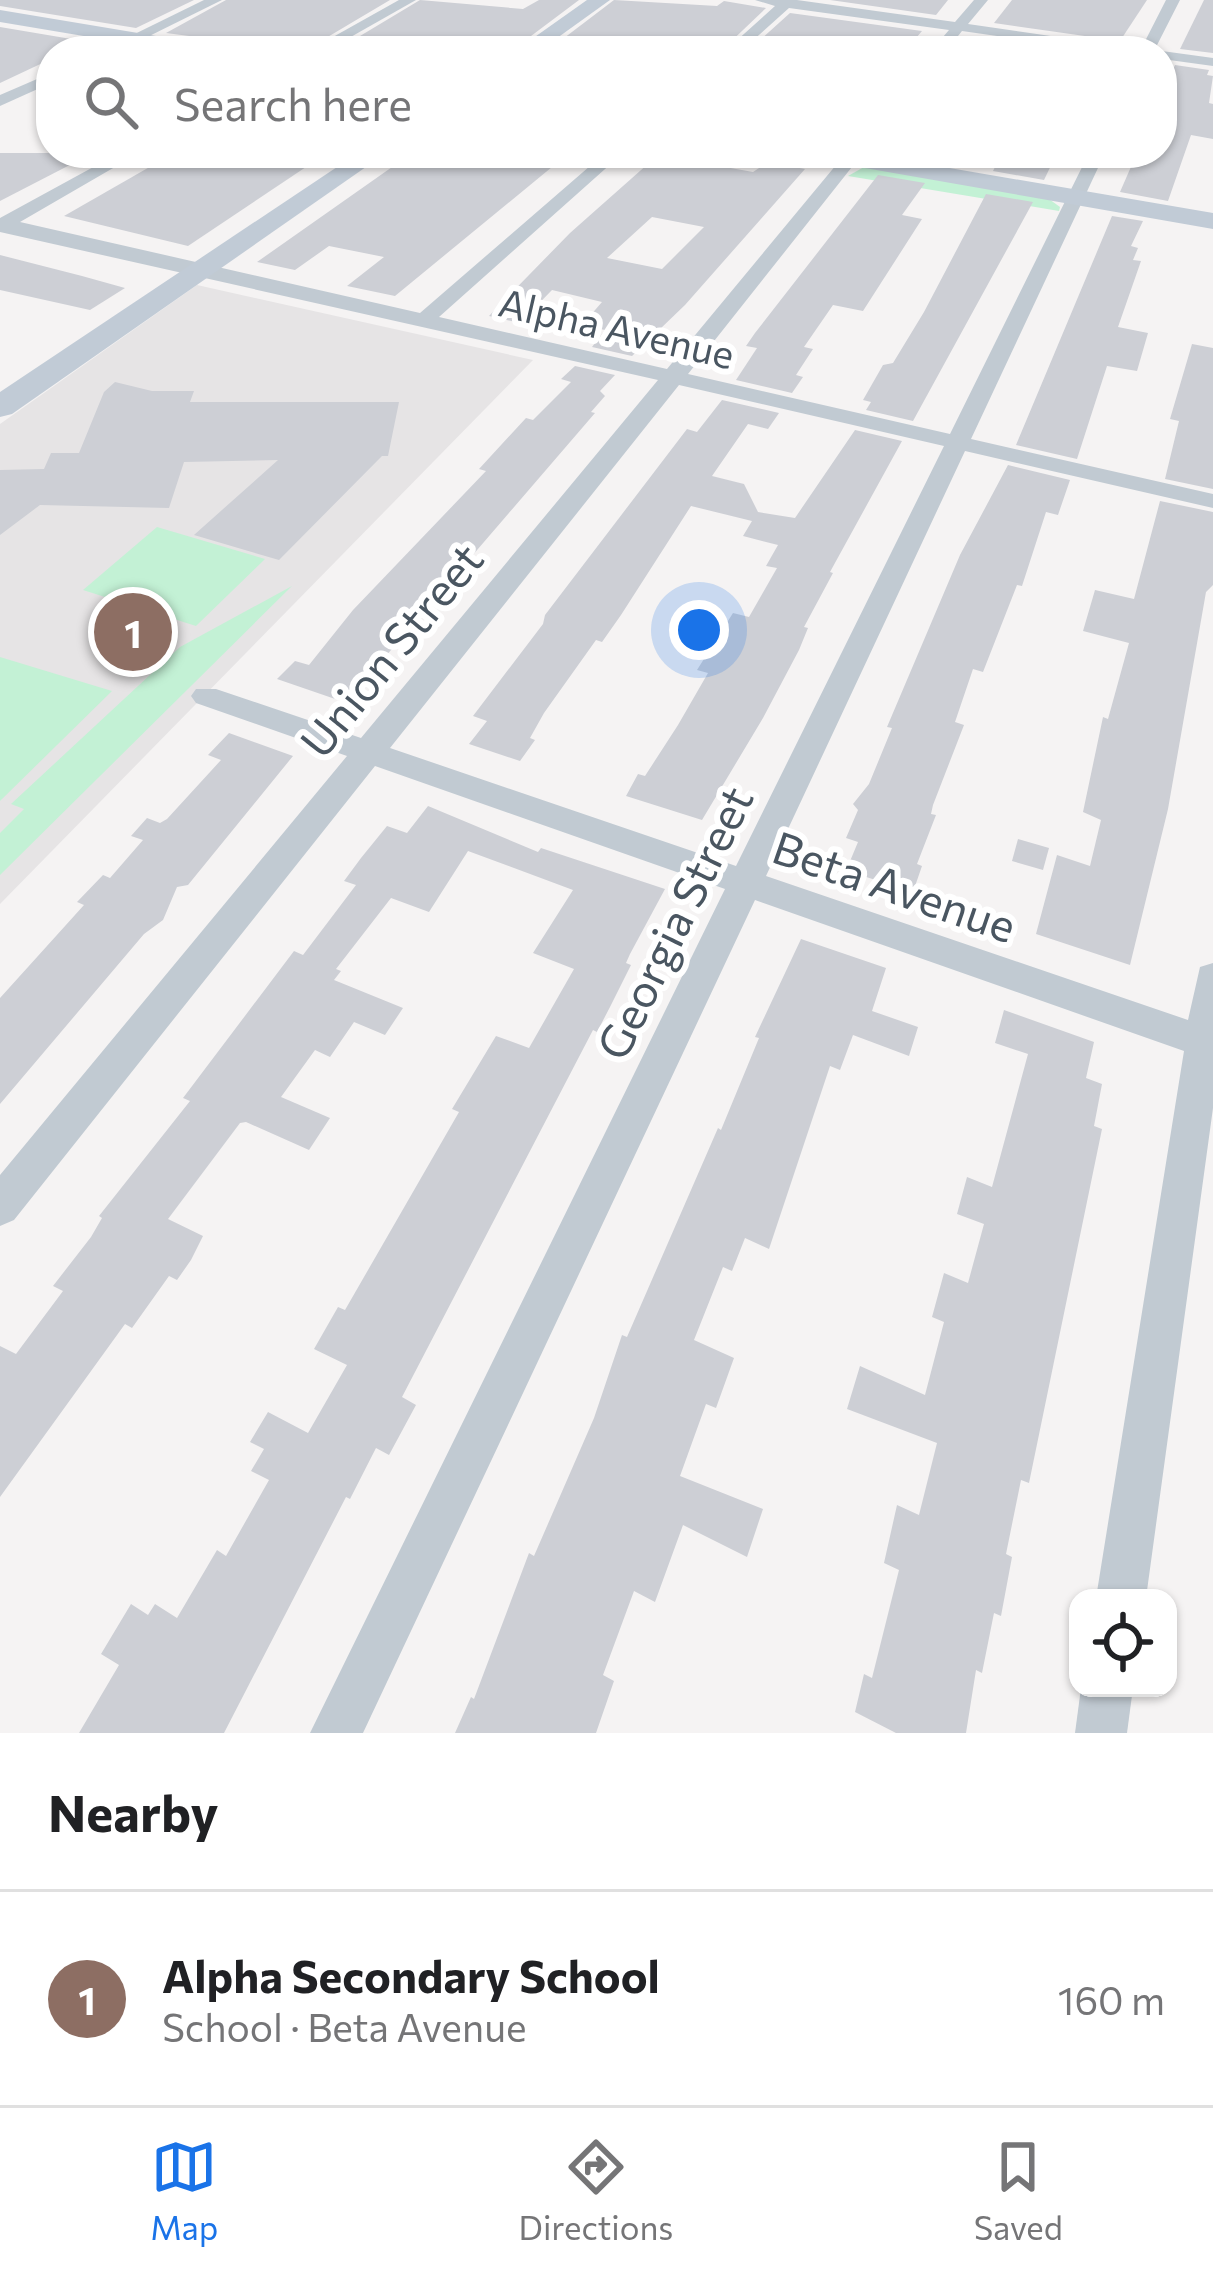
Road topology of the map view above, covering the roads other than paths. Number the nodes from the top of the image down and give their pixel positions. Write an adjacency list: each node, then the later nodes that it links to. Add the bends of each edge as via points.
1 (215, 0): 11 (street)
2 (409, 0): 12 (street)
3 (600, 0): 13 (street)
4 (762, 0): 7 (street)
5 (981, 0): 9 (street)
6 (1173, 0): 17 (street)
7 (789, 2): 9 (street); 14 (street)
8 (0, 16): 10 (street)
9 (959, 27): 15 (street); 16 (street)
10 (122, 36)
11 (138, 36)
12 (343, 36)
13 (547, 36)
14 (749, 36)
15 (951, 36)
16 (1025, 36)
17 (1155, 36)
18 (1177, 57): 19 (street)
19 (1213, 62)
20 (36, 84): 21 (street)
21 (0, 101)
22 (104, 168): 30 (street)
23 (352, 168): 31 (street)
24 (598, 168): 32 (street)
25 (843, 168): 33 (street, Union Street)
26 (918, 168): 28 (street)
27 (1090, 168): 28 (street, Georgia Street)
28 (1075, 197): 29 (street); 35 (street, Georgia Street)
29 (1213, 221)
30 (1, 224): 31 (street, Alpha Avenue)
31 (203, 268): 32 (street, Alpha Avenue); 34 (street)
32 (425, 320): 33 (street, Alpha Avenue)
33 (674, 378): 35 (street, Alpha Avenue); 38 (street, Union Street)
34 (0, 406)
35 (957, 443): 36 (street, Alpha Avenue); 39 (street, Georgia Street)
36 (1213, 501)
37 (206, 696): 38 (street, Beta Avenue)
38 (367, 753): 39 (street, Beta Avenue); 42 (street, Union Street)
39 (744, 884): 41 (street, Beta Avenue); 45 (street, Georgia Street)
40 (1213, 978): 41 (street)
41 (1208, 1043): 43 (street)
42 (0, 1206)
43 (1122, 1589)
44 (1107, 1697): 46 (street)
45 (336, 1733)
46 (1101, 1733)

